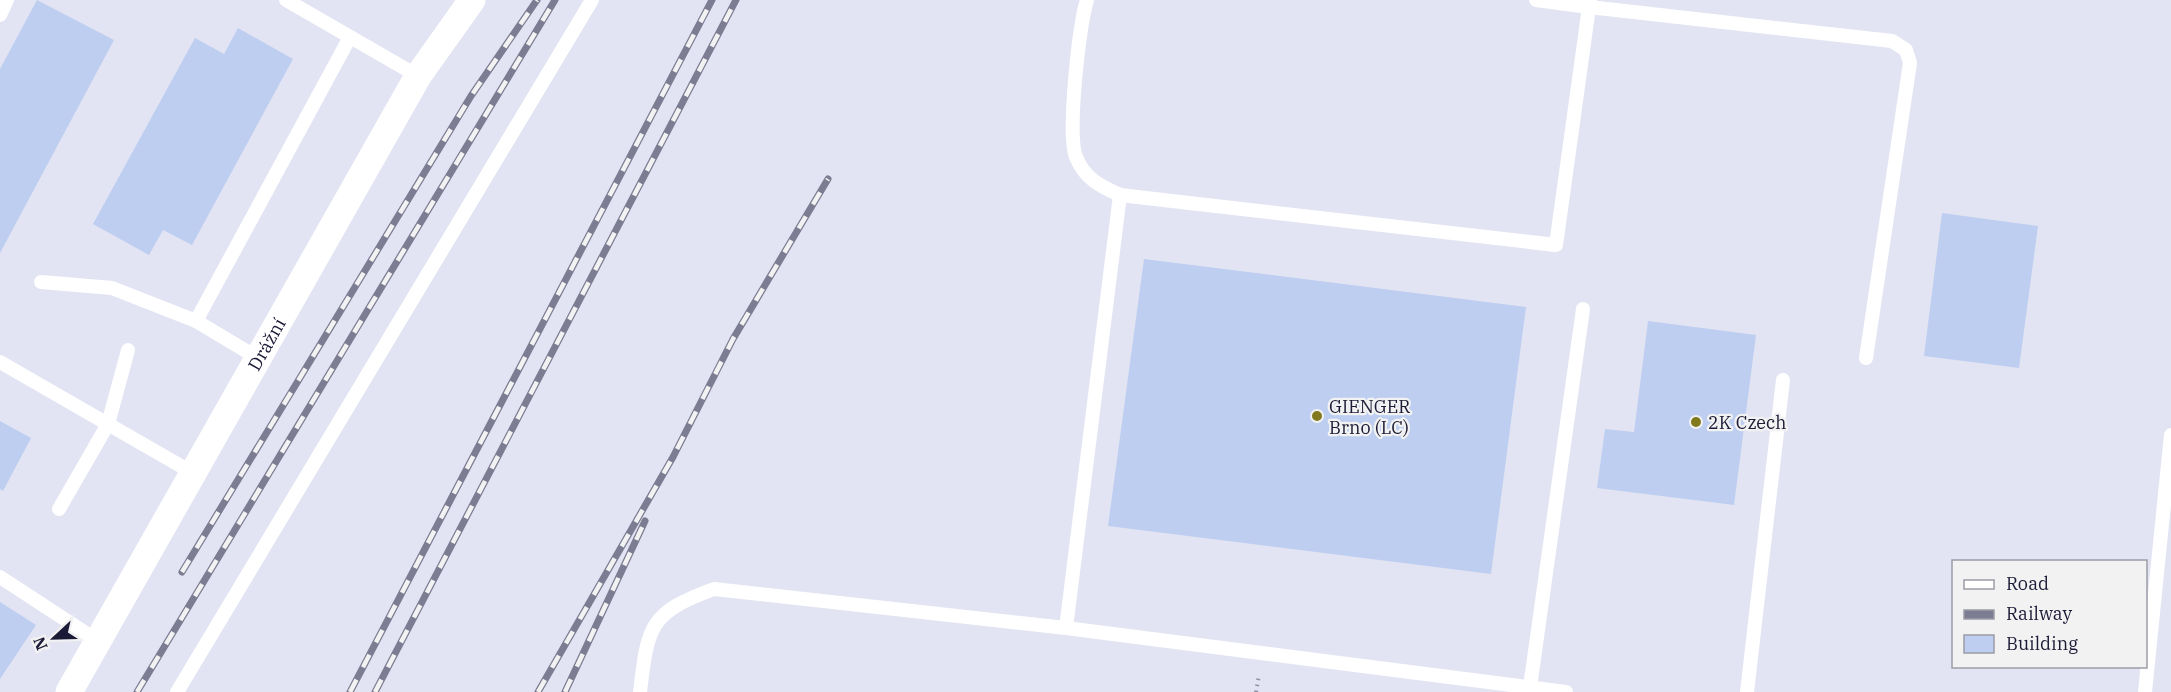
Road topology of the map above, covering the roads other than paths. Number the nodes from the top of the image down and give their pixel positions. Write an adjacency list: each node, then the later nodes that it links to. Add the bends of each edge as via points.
1 (7, 0): 8 (lane)
2 (286, 0): 9 (lane)
3 (472, 0): 10 (street, Drážní)
4 (592, 0): 29 (lane)
5 (1087, 0): 11 (lane, via 1074,112 1076,156 1092,182)
6 (1536, 0): 7 (lane)
7 (1590, 3): 11 (lane, via 1556,245); 17 (lane, via 1892,41 1906,50 1910,63)
8 (0, 15)
9 (350, 37): 10 (lane); 14 (lane)
10 (418, 75): 16 (street, Drážní)
11 (1120, 195): 25 (lane)
12 (41, 282): 14 (lane, via 112,288)
13 (1583, 309): 27 (lane)
14 (196, 321): 16 (lane)
15 (128, 350): 20 (lane)
16 (258, 358): 22 (street, Drážní)
17 (1866, 358)
18 (0, 362): 20 (lane)
19 (1783, 380): 32 (lane)
20 (108, 424): 22 (lane); 23 (lane)
21 (2171, 435): 33 (lane)
22 (193, 473): 26 (street, Drážní)
23 (59, 509)
24 (0, 577): 26 (lane)
25 (1066, 628): 27 (lane); 30 (lane, via 714,589 682,600 661,617 647,639)
26 (98, 641): 28 (street, Drážní)
27 (1530, 687): 31 (lane)
28 (69, 692)
29 (177, 692)
30 (640, 692)
31 (1566, 692)
32 (1747, 692)
33 (2145, 692)

